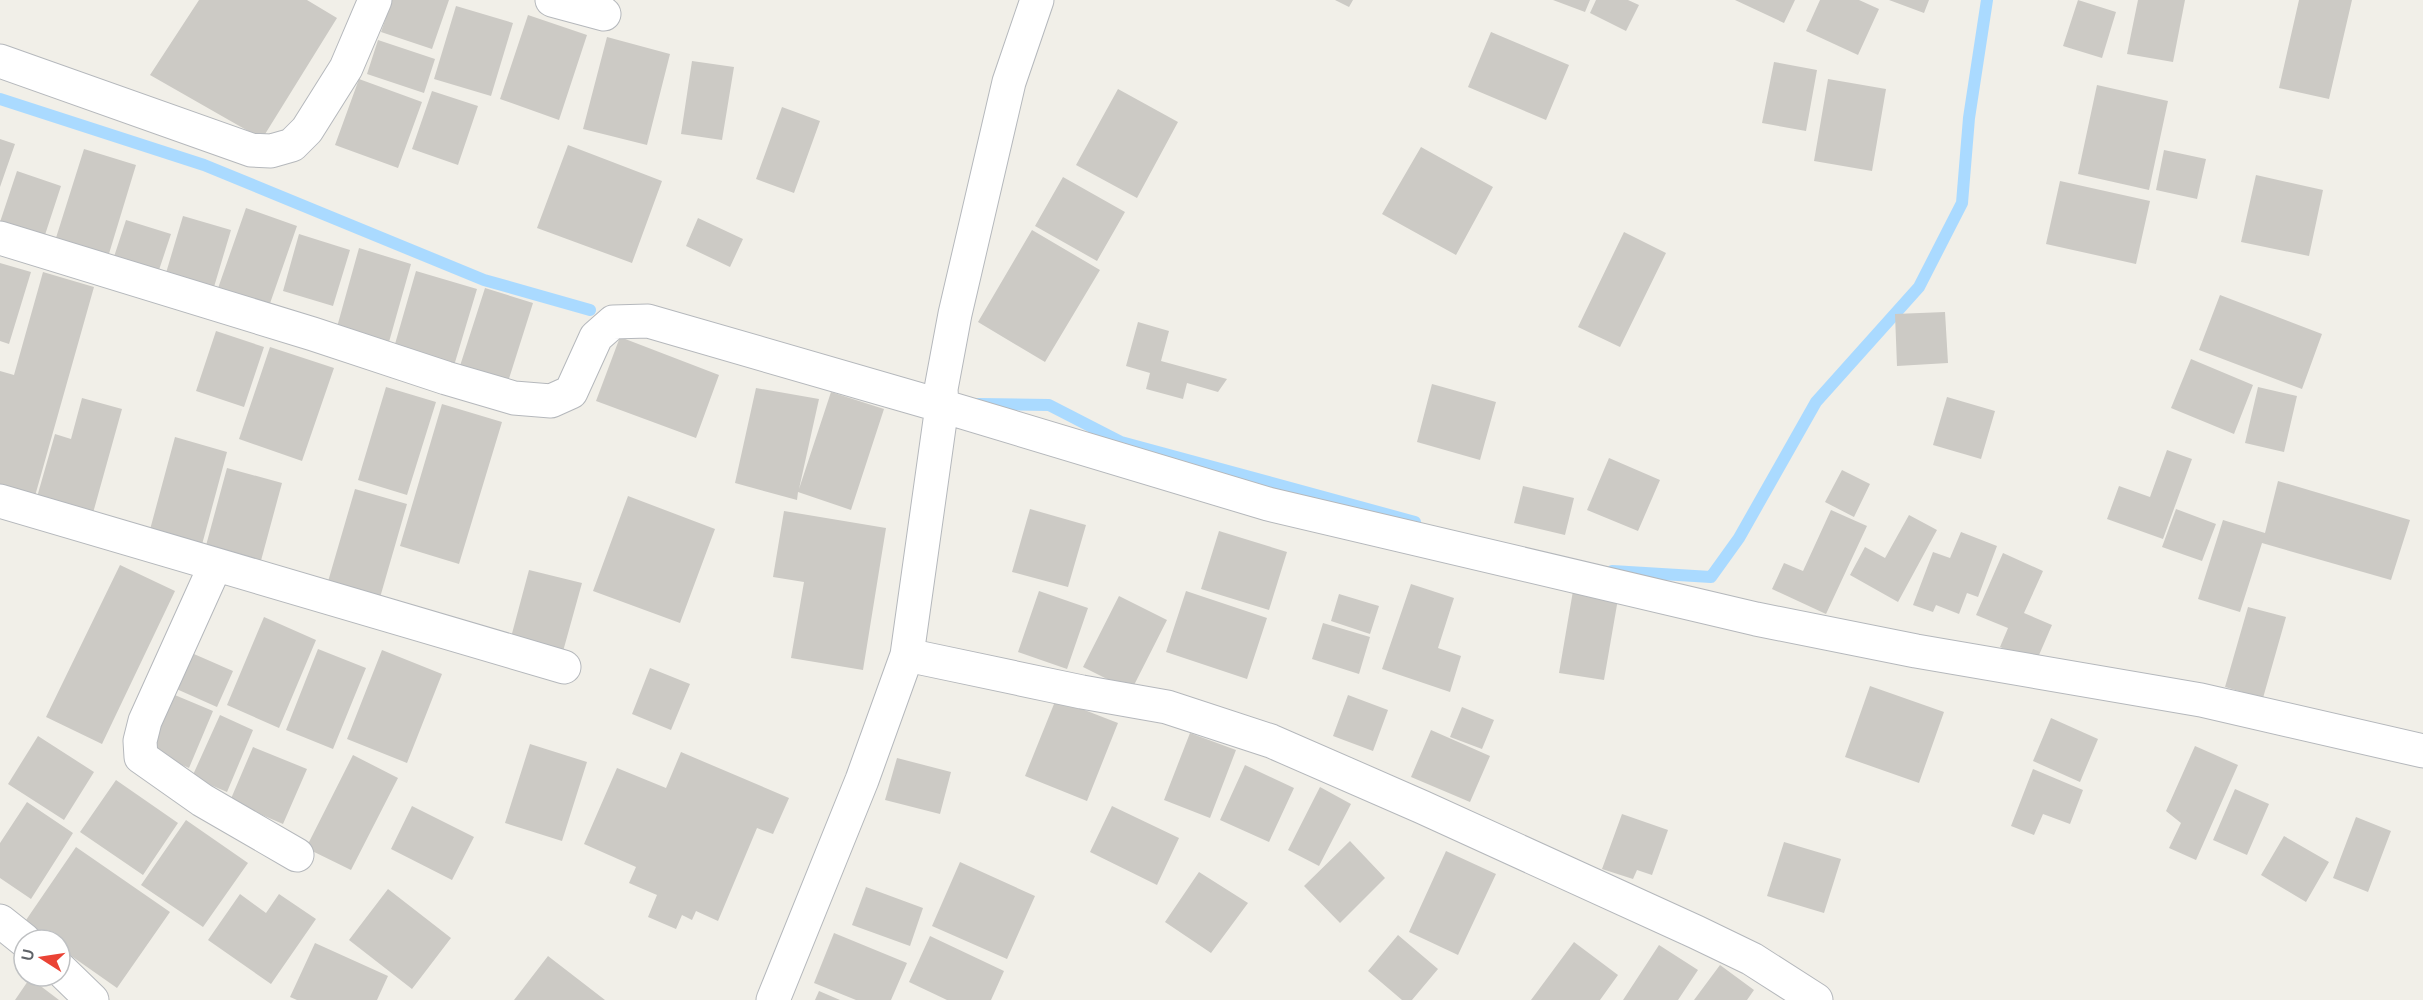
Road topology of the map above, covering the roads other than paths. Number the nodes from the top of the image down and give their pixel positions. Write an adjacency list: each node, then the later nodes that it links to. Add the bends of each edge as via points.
1 (375, 0): 5 (street, via 346,68 307,130 292,145 271,152 251,150)
2 (552, 0): 4 (street)
3 (1037, 0): 7 (street, via 1008,81 955,314)
4 (604, 14)
5 (0, 61)
6 (0, 238): 7 (street, via 514,398 551,401 571,392 596,337 613,322 648,321)
7 (941, 398): 10 (street); 12 (street, via 1268,504 1756,619 2201,700)
8 (0, 501): 9 (street)
9 (215, 566): 11 (street); 13 (street, via 145,721 141,757 202,800)
10 (907, 654): 18 (street, via 862,780); 19 (street, via 1167,707 1271,741 1696,932 1752,959)
11 (564, 668)
12 (2423, 751)
13 (297, 855)
14 (0, 921): 15 (street)
15 (12, 930)
16 (72, 981): 17 (street)
17 (92, 1000)
18 (773, 1000)
19 (1816, 1000)

